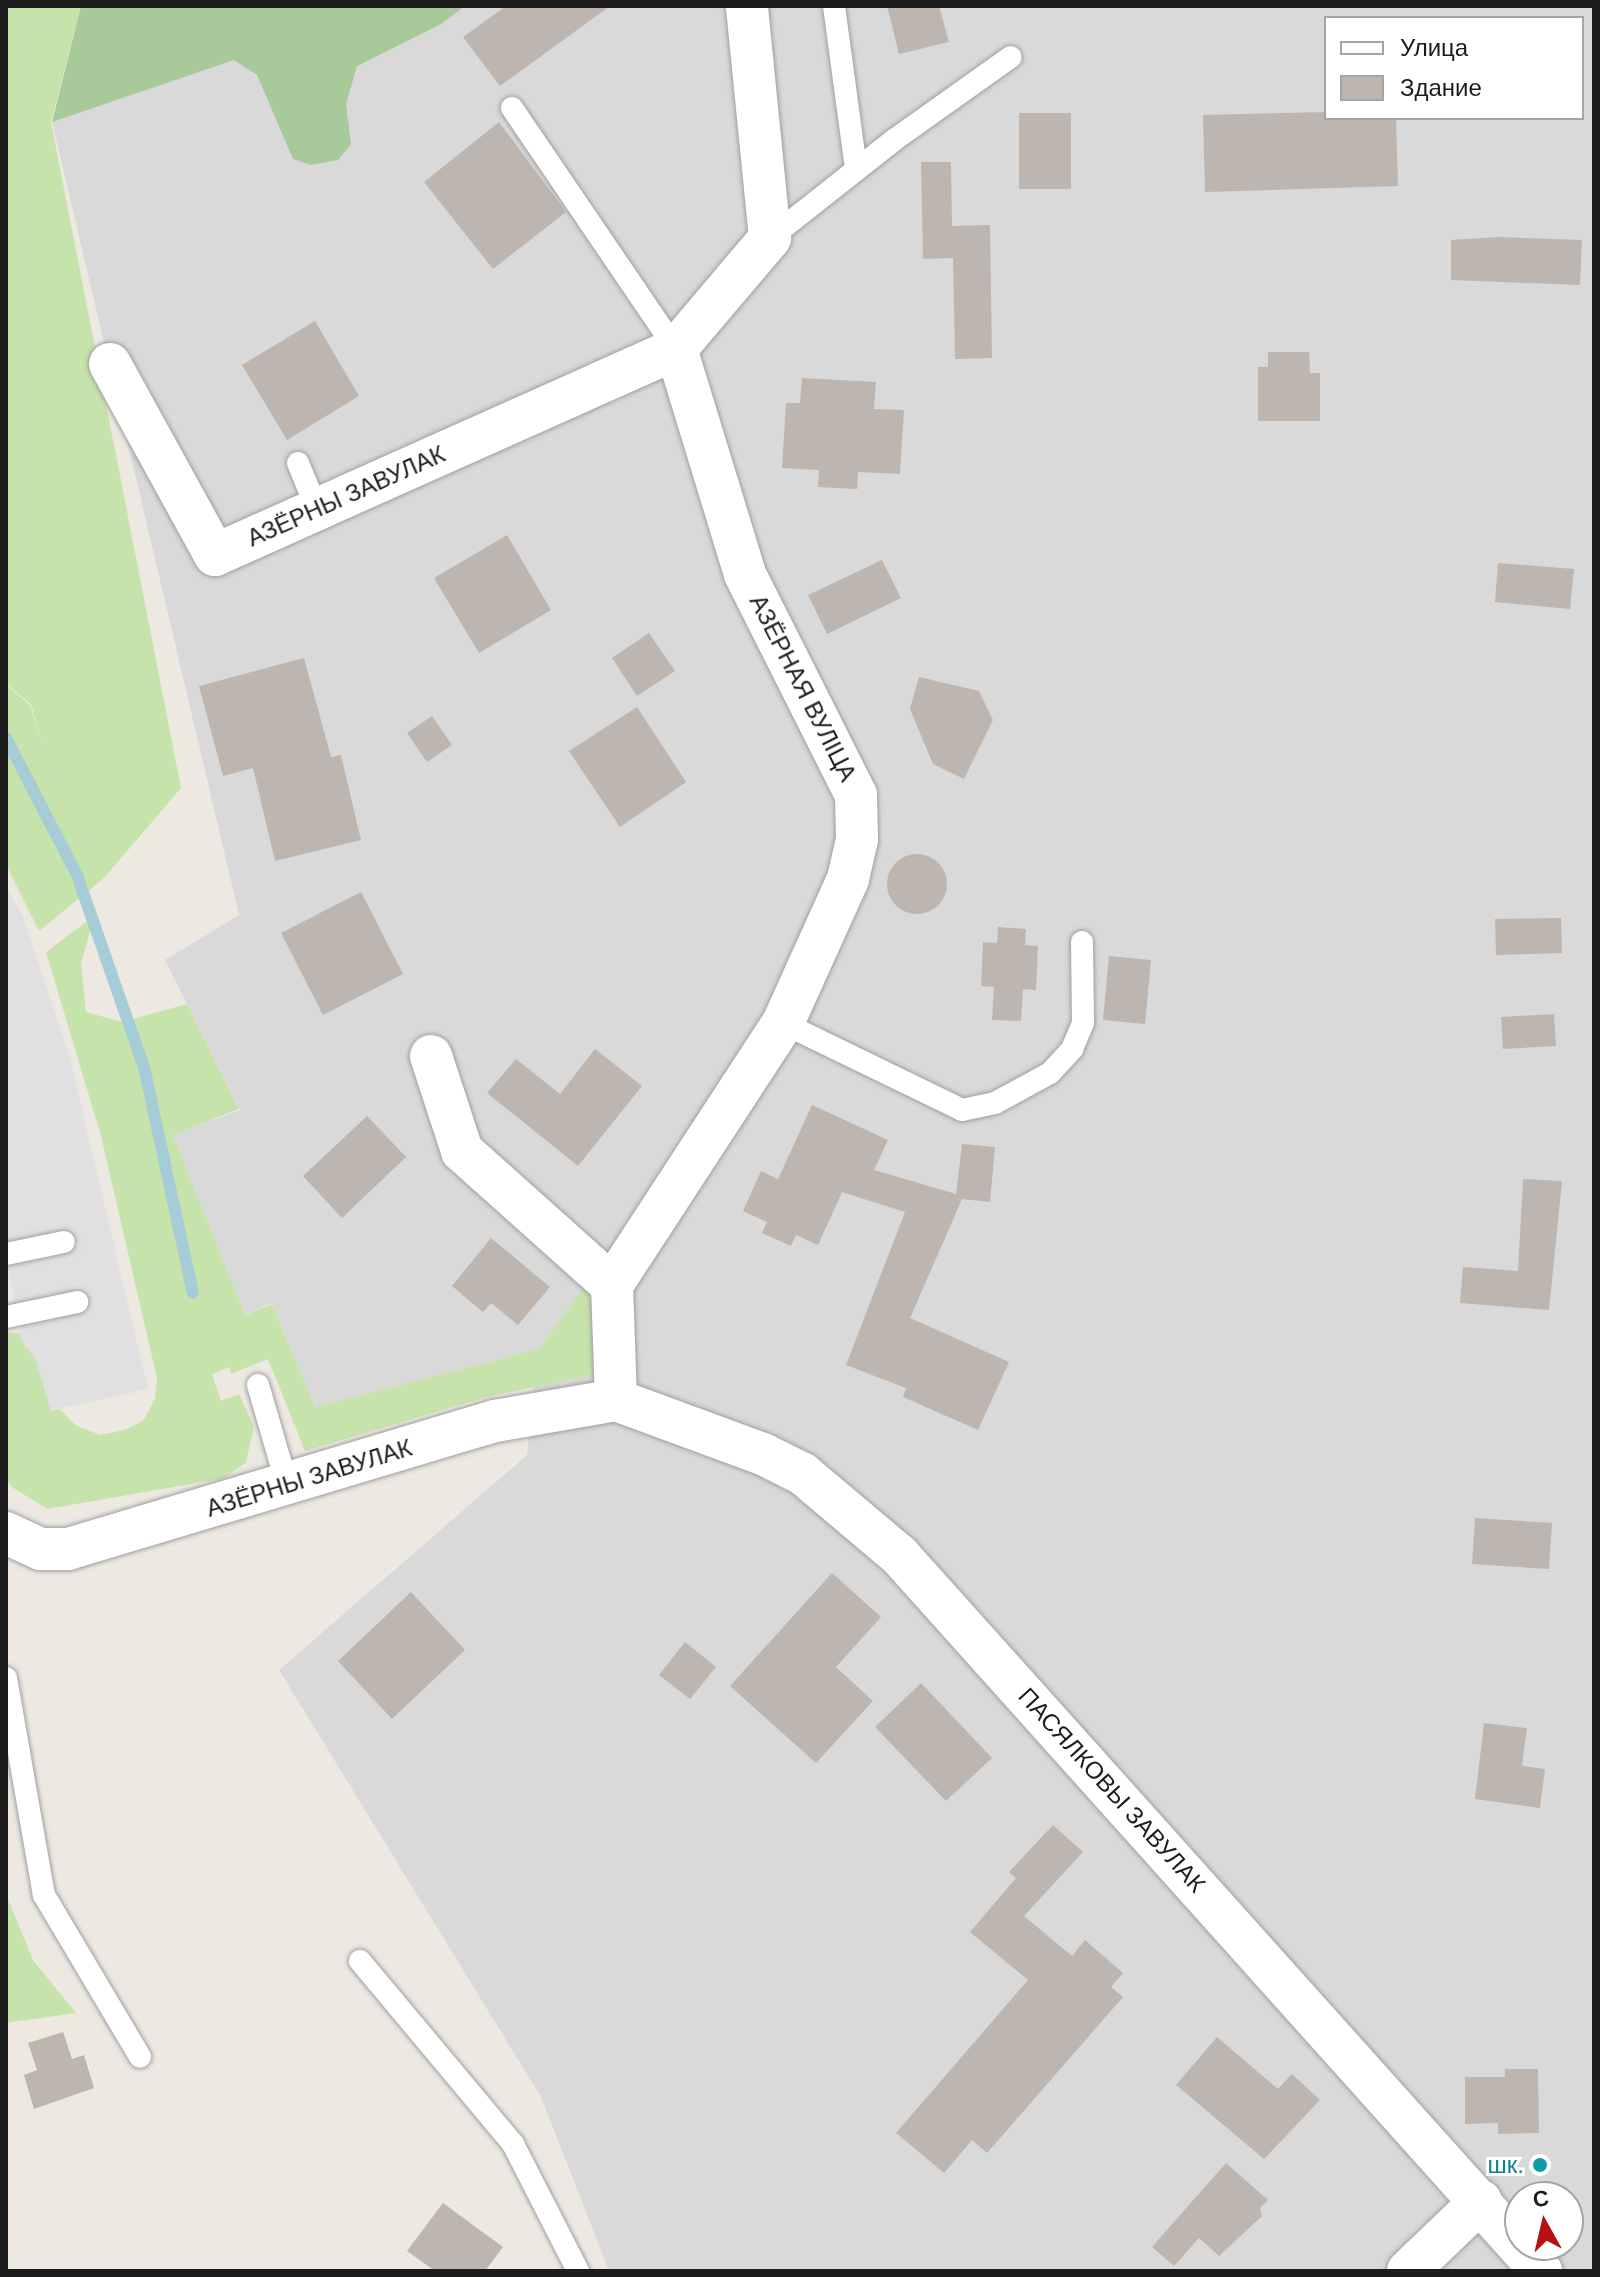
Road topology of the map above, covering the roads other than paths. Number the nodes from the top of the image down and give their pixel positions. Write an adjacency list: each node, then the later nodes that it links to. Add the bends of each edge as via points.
1 (747, 6): 6 (street)
2 (834, 6): 5 (lane)
3 (1011, 57): 5 (lane)
4 (512, 108): 7 (lane)
5 (856, 169): 6 (lane)
6 (770, 238): 7 (street)
7 (676, 349): 10 (street, АЗЁРНЫ ЗАВУЛАК); 12 (street, АЗЁРНАЯ ВУЛІЦА, via 745,574 856,795 857,839 848,879)
8 (110, 364): 10 (street, АЗЁРНЫ ЗАВУЛАК, via 215,555)
9 (298, 463): 10 (lane)
10 (317, 509)
11 (1082, 942): 12 (lane, via 1083,1023 1072,1049 1050,1073 995,1103 962,1110)
12 (783, 1023): 16 (street, АЗЁРНАЯ ВУЛІЦА)
13 (431, 1056): 16 (street, via 462,1151)
14 (64, 1242): 15 (lane)
15 (6, 1254)
16 (612, 1285): 20 (street)
17 (77, 1302): 18 (lane)
18 (6, 1317)
19 (258, 1385): 21 (lane)
20 (616, 1400): 21 (street, АЗЁРНЫ ЗАВУЛАК, via 495,1421); 26 (street, ПАСЯЛКОВЫ ЗАВУЛАК, via 670,1416 803,1474 899,1555)
21 (287, 1485): 22 (street, АЗЁРНЫ ЗАВУЛАК, via 68,1549 41,1549)
22 (8, 1538)
23 (6, 1678): 25 (lane, via 44,1895)
24 (360, 1961): 27 (lane, via 513,2144)
25 (140, 2057)
26 (1481, 2201): 28 (street); 29 (street, ПАСЯЛКОВЫ ЗАВУЛАК)
27 (578, 2271)
28 (1408, 2271)
29 (1541, 2271)

